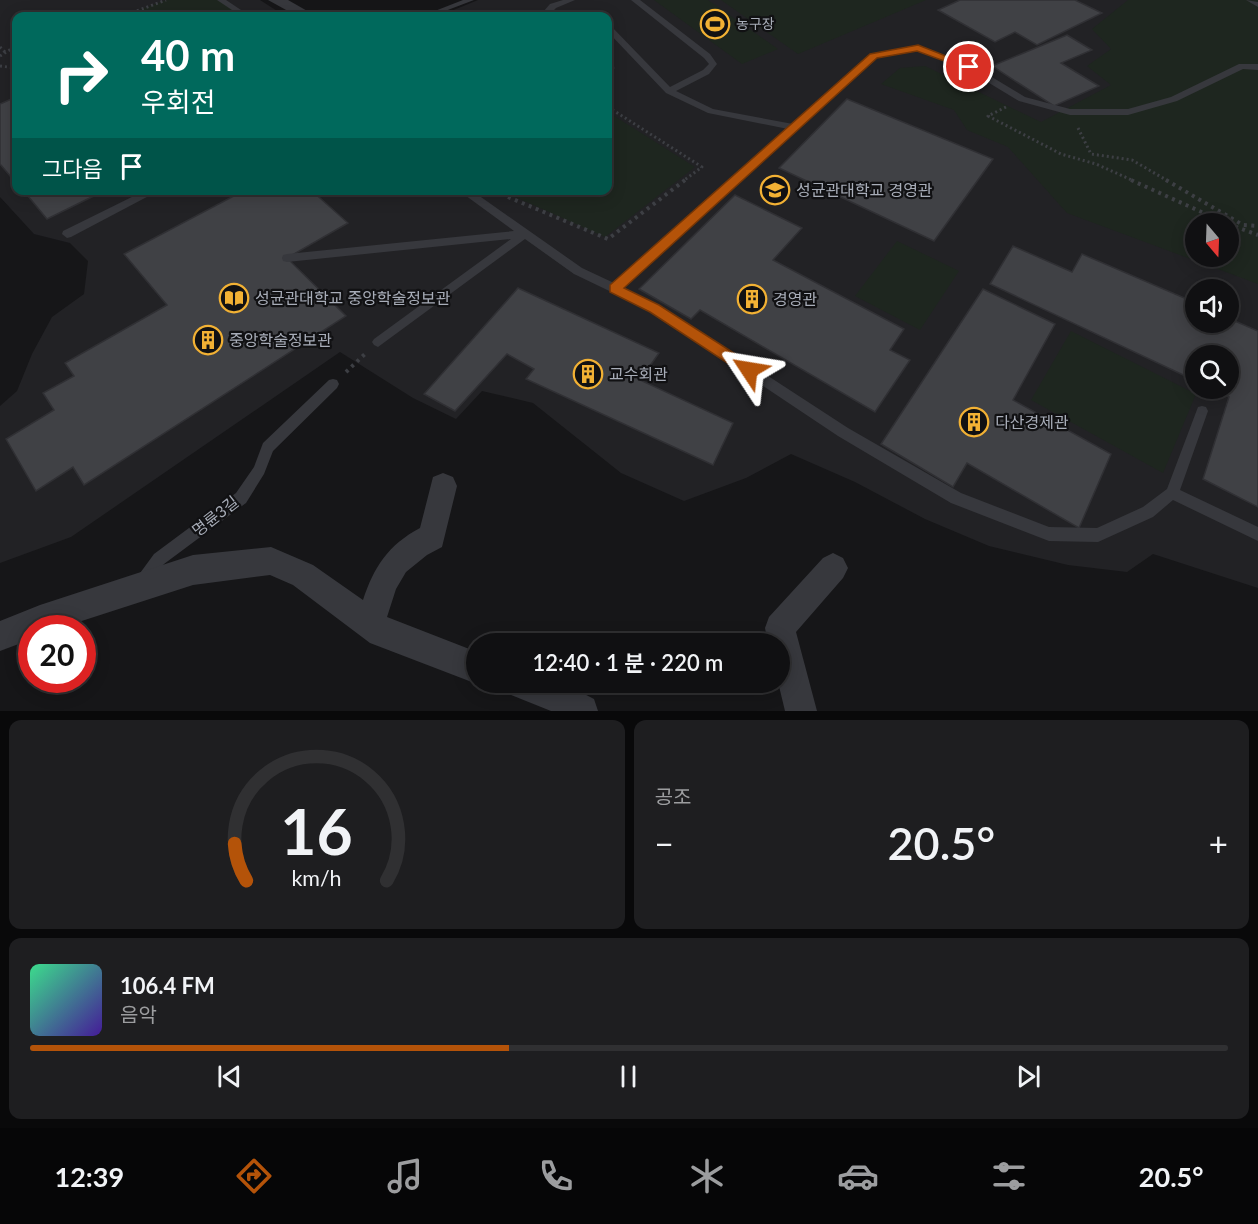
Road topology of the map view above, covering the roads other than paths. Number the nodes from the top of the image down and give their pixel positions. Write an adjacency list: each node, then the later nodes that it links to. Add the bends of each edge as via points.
1 (221, 0): 8 (lane)
2 (276, 0): 9 (street)
3 (470, 0): 10 (lane)
4 (571, 0): 11 (lane)
5 (635, 0): 14 (lane, via 713,64 706,72)
6 (1251, 0): 7 (lane)
7 (1258, 4)
8 (240, 12)
9 (300, 12)
10 (437, 12)
11 (547, 12)
12 (612, 32): 14 (lane)
13 (1258, 67): 15 (lane, via 1242,66 1174,99 1128,112 1070,112 1022,99 969,67 918,48 873,56)
14 (669, 91): 15 (lane, via 711,111)
15 (795, 128): 21 (lane)
16 (145, 195): 18 (lane)
17 (470, 195): 19 (lane)
18 (67, 234)
19 (525, 234): 20 (lane); 21 (lane, via 578,271); 22 (lane)
20 (287, 258)
21 (615, 289): 26 (lane, via 655,308 843,432 956,498 1048,534 1098,535 1148,512)
22 (378, 342)
23 (333, 384): 29 (lane, 명륜3길, via 268,447 241,498 159,559)
24 (1202, 411): 26 (lane)
25 (443, 486): 30 (street, via 432,537 391,565)
26 (1173, 494): 27 (lane)
27 (1258, 534)
28 (833, 568): 35 (street, via 780,628)
29 (135, 589): 30 (street, via 193,570 271,561 303,575); 31 (street)
30 (369, 624): 32 (street)
31 (0, 636)
32 (466, 664)
33 (546, 693): 34 (street)
34 (582, 711)
35 (801, 711)

